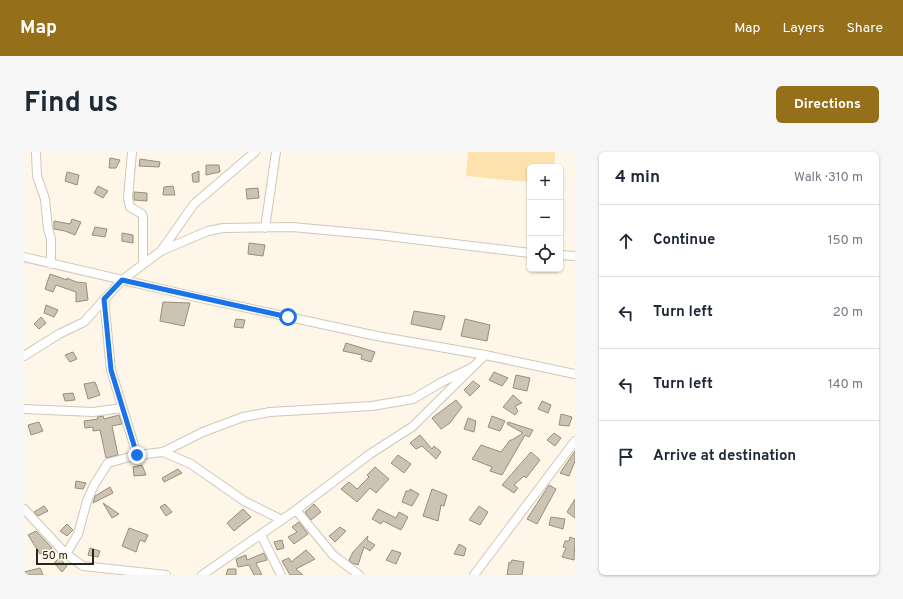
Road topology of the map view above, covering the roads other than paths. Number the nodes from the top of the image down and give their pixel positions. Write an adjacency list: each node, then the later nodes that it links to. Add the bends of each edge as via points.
1 (36, 152): 11 (street, via 37,176 45,199 51,239)
2 (132, 152): 12 (street, via 128,198 130,207 142,214 143,218)
3 (256, 152): 6 (street, via 194,204)
4 (276, 152): 5 (street)
5 (265, 228): 6 (street, via 223,228 208,231); 7 (street, via 292,227 372,234)
6 (161, 250): 12 (street)
7 (527, 254)
8 (563, 255): 10 (street)
9 (24, 256): 11 (street)
10 (575, 256)
11 (51, 264): 13 (street)
12 (143, 264): 13 (street)
13 (122, 280): 14 (street); 15 (street, via 377,336)
14 (104, 299): 16 (street, via 84,322); 19 (street, via 111,370)
15 (485, 355): 17 (street); 18 (street)
16 (24, 356)
17 (471, 368): 22 (street, via 413,399 372,406 270,412 243,417 203,432); 25 (street, via 412,427)
18 (575, 374)
19 (122, 408): 20 (street, via 93,412); 23 (street)
20 (24, 409)
21 (575, 441): 33 (street)
22 (163, 452): 23 (street); 26 (street, via 191,464 244,501)
23 (137, 455): 28 (street, via 108,463 94,485 78,534)
24 (24, 509): 28 (street)
25 (296, 510): 26 (street); 32 (street, via 333,555)
26 (282, 520): 27 (street)
27 (261, 535): 30 (street); 31 (street)
28 (66, 554): 29 (street, via 83,566 92,568)
29 (166, 575)
30 (202, 575)
31 (281, 575)
32 (359, 575)
33 (474, 575)

